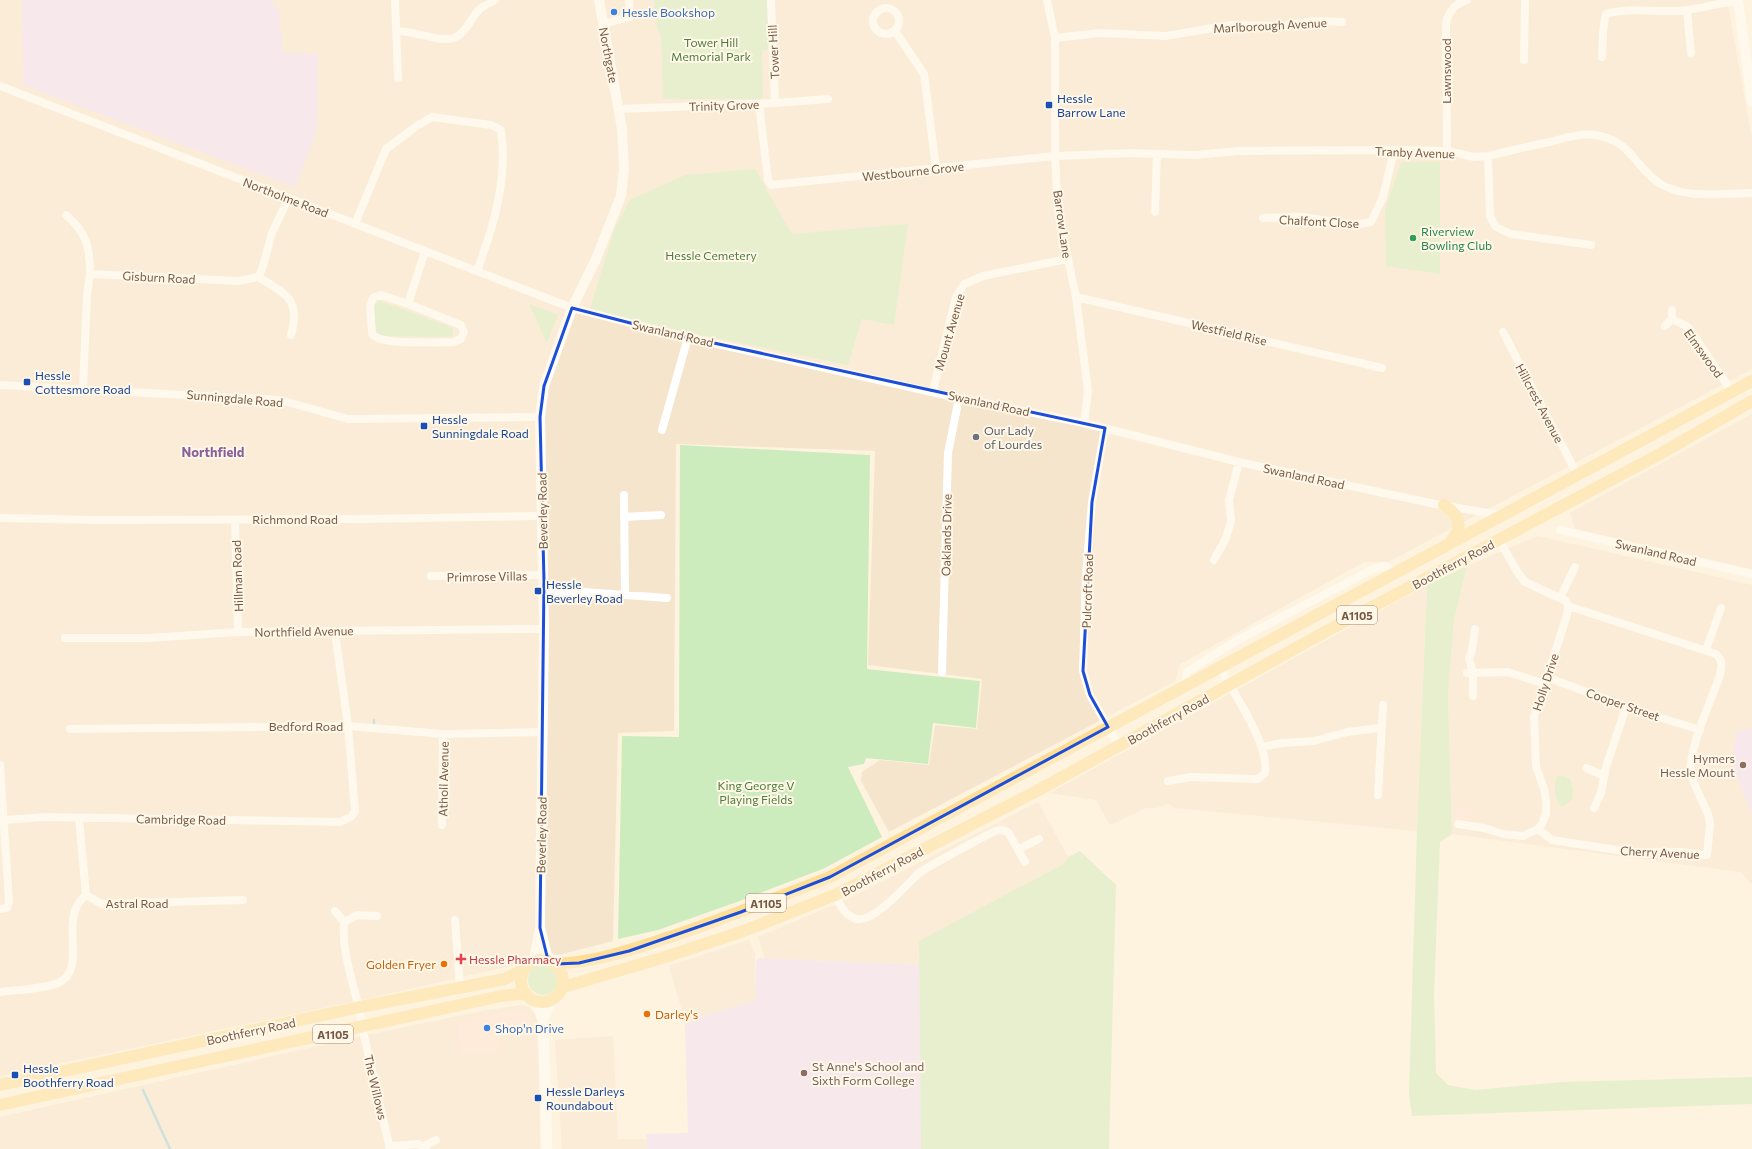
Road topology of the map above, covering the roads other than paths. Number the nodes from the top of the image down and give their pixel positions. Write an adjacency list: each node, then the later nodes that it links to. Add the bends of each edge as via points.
1 (395, 0): 13 (street)
2 (495, 0): 13 (street, via 477,11 467,28 456,36 446,39 410,31)
3 (599, 0): 12 (street, Northgate)
4 (629, 0): 12 (street, via 630,17)
5 (771, 0): 24 (street, Tower Hill)
6 (1047, 0): 15 (street, Barrow Lane)
7 (1467, 0): 28 (street, Lawnswood, via 1458,3 1446,22)
8 (1526, 0): 18 (street)
9 (1738, 0): 10 (street); 19 (street)
10 (1687, 10): 16 (street); 17 (street, via 1617,11 1606,14 1602,27)
11 (1342, 22): 15 (street, Marlborough Avenue, via 1314,21 1282,26 1231,25 1166,36 1100,33)
12 (603, 24): 26 (street, Northgate)
13 (396, 31): 20 (street)
14 (895, 31): 32 (street, via 924,74)
15 (1055, 38): 30 (street, Barrow Lane)
16 (1691, 53)
17 (1602, 57)
18 (1524, 60)
19 (1750, 72): 23 (street)
20 (398, 78)
21 (0, 86): 34 (street, Northolme Road)
22 (828, 99): 24 (street, Trinity Grove)
23 (1752, 102)
24 (775, 103): 25 (street, Trinity Grove)
25 (759, 104): 26 (street, Trinity Grove); 32 (street, Westbourne Grove, via 768,180 771,185)
26 (619, 109): 47 (street, Beverley Road, via 624,169 621,196)
27 (1394, 150): 28 (street, Tranby Avenue); 29 (street, Tranby Avenue); 37 (street, Chalfont Close, via 1384,197 1371,222 1355,224 1303,217)
28 (1447, 151): 31 (street, Tranby Avenue, via 1474,157)
29 (1157, 154): 30 (street, Tranby Avenue); 35 (street)
30 (1055, 156): 32 (street, Westbourne Grove); 41 (street, Barrow Lane, via 1058,212)
31 (1488, 156): 33 (street, Tranby Avenue, via 1575,136 1595,135 1612,139 1631,152 1646,171 1660,183 1683,193); 39 (street, via 1490,216 1496,227 1511,234)
32 (936, 168)
33 (1752, 192)
34 (288, 199): 38 (street, Northolme Road); 44 (street, via 272,233)
35 (1155, 212)
36 (66, 215): 43 (street, via 85,236 90,252)
37 (1264, 218)
38 (355, 224): 40 (street, Northolme Road); 42 (street, via 386,149 418,125 432,117 491,125 502,130 504,169 500,197)
39 (1591, 245)
40 (425, 251): 42 (street, Northolme Road); 46 (street)
41 (1068, 259): 45 (street, Barrow Lane); 56 (street, Mount Avenue, via 983,276 964,284 956,297)
42 (478, 271): 47 (street, Northolme Road)
43 (90, 274): 44 (street, Gisburn Road, via 239,281); 55 (street)
44 (258, 277): 50 (street, via 284,293 295,308 295,323)
45 (1076, 298): 52 (street, Westfield Rise); 61 (street, Barrow Lane, via 1088,391)
46 (408, 304): 46 (street, via 461,325 464,332 461,339 453,342 393,341 372,334 370,305 374,297 381,295)
47 (572, 308): 51 (street, Swanland Road); 60 (street, Beverley Road, via 544,386)
48 (1665, 326): 57 (street, Elmswood, via 1672,314 1688,327)
49 (1502, 332): 65 (street, Hillcrest Avenue)
50 (291, 335)
51 (688, 337): 56 (street, Swanland Road); 63 (street)
52 (1382, 368)
53 (1752, 381): 57 (main road, Boothferry Road / A1105)
54 (0, 384): 55 (street, Sunningdale Road)
55 (84, 388): 60 (street, Sunningdale Road, via 280,400 348,418)
56 (933, 391): 58 (street, Swanland Road)
57 (1732, 392): 65 (main road, Boothferry Road / A1105)
58 (959, 398): 61 (street, Swanland Road); 96 (street, Oaklands Drive, via 948,453)
59 (1752, 401): 75 (main road, Boothferry Road / A1105)
60 (540, 417): 70 (street, Beverley Road)
61 (1084, 423): 62 (street, Swanland Road)
62 (1105, 428): 64 (street, Swanland Road); 105 (street, Pulcroft Road, via 1092,502 1086,576 1083,671 1090,695)
63 (662, 430)
64 (1239, 462): 67 (street, Swanland Road); 77 (street, via 1229,500 1231,521 1226,538)
65 (1577, 474): 69 (main road, Boothferry Road / A1105)
66 (624, 495): 71 (street)
67 (1444, 506): 69 (street, Swanland Road); 76 (main road, via 1452,510 1459,523 1457,535)
68 (661, 515): 71 (street)
69 (1500, 515): 76 (main road, Boothferry Road / A1105)
70 (542, 516): 73 (street, Richmond Road); 81 (street, Beverley Road)
71 (624, 517): 84 (street)
72 (0, 518): 73 (street, Richmond Road)
73 (235, 520): 91 (street, Hillman Road)
74 (1560, 530): 80 (street, Swanland Road)
75 (1500, 540): 86 (street, via 1525,582); 100 (main road, Boothferry Road / A1105)
76 (1449, 543): 79 (main road, Boothferry Road / A1105)
77 (1214, 560)
78 (1575, 567): 86 (street)
79 (1393, 574): 95 (main road, Boothferry Road / A1105); 99 (street, Boothferry Road, via 1386,566 1373,569 1236,641 1187,672)
80 (1752, 574)
81 (544, 575): 82 (street, Primrose Villas); 83 (street, Beverley Road)
82 (430, 576)
83 (544, 591): 84 (street); 89 (street, Beverley Road)
84 (625, 595): 85 (street)
85 (667, 598)
86 (1560, 598): 87 (street, via 1566,601)
87 (1568, 606): 94 (street, Cherry Avenue); 98 (street, Holly Drive)
88 (1721, 608): 94 (street)
89 (544, 629): 92 (street, Northfield Avenue); 109 (street, Beverley Road)
90 (1475, 630): 97 (street, via 1469,658)
91 (238, 632): 92 (street, Northfield Avenue); 93 (street, Northfield Avenue, via 148,638)
92 (335, 632): 104 (street)
93 (65, 638)
94 (1706, 650): 108 (street, Cherry Avenue, via 1721,658 1722,666)
95 (1219, 667): 99 (main road, Boothferry Road / A1105); 100 (street)
96 (942, 672)
97 (1470, 673): 98 (street, Cooper Street, via 1508,672); 101 (street)
98 (1546, 680): 103 (street, Cooper Street); 124 (street, Holly Drive, via 1534,717 1536,766 1545,792 1546,804 1545,819)
99 (1185, 685): 105 (main road, Boothferry Road / A1105)
100 (1229, 685): 111 (main road, Boothferry Road / A1105); 112 (street)
101 (1473, 696)
102 (1383, 705): 106 (street)
103 (1626, 707): 108 (street, Cooper Street); 115 (street)
104 (348, 726): 107 (street, Bedford Road); 110 (street, Bedford Road); 120 (street, Cambridge Road, via 354,812 351,817 340,822)
105 (1108, 727): 111 (street, Pulcroft Road); 137 (main road, Boothferry Road / A1105, via 830,877 741,912 629,951 579,963)
106 (1381, 728): 112 (street, via 1347,732 1314,741); 117 (street)
107 (70, 730)
108 (1700, 730): 124 (street, Cherry Avenue, via 1692,755 1691,769 1709,818 1707,854 1630,852 1552,840)
109 (542, 732): 110 (street, Bedford Road); 136 (street, Beverley Road)
110 (443, 734): 123 (street, Atholl Avenue)
111 (1118, 746): 129 (main road, Boothferry Road / A1105, via 1037,791)
112 (1262, 747): 116 (street, via 1266,771 1260,778 1191,777)
113 (0, 765): 118 (street)
114 (1586, 768): 115 (street)
115 (1604, 778): 119 (street)
116 (1168, 781)
117 (1378, 795)
118 (1, 806): 121 (street)
119 (1594, 808)
120 (79, 818): 121 (street, Cambridge Road); 128 (street)
121 (4, 820): 131 (street, via 9,902 7,908)
122 (1458, 824): 124 (street, via 1523,836)
123 (442, 825)
124 (1538, 830)
125 (1039, 839): 126 (street)
126 (1019, 849): 127 (street); 129 (street, via 1008,832 999,830 981,838 921,872 867,918 857,919 845,913)
127 (1025, 862)
128 (86, 895): 130 (street, Astral Road, via 102,904); 141 (street, via 79,901 72,920 73,961 66,979 56,984)
129 (835, 895): 139 (main road, Boothferry Road / A1105, via 741,932)
130 (243, 900)
131 (0, 909)
132 (335, 912): 135 (street)
133 (377, 916): 135 (street, via 357,915)
134 (455, 920): 140 (street)
135 (344, 922): 145 (street, The Willows, via 345,953)
136 (540, 928): 137 (street, Beverley Road); 138 (street, Beverley Road)
137 (552, 962): 138 (main road); 139 (main road, via 563,974)
138 (529, 965): 140 (main road, Boothferry Road / A1105, via 505,979); 142 (main road, via 521,981)
139 (563, 987): 143 (main road)
140 (460, 988): 145 (main road, Boothferry Road / A1105)
141 (0, 992)
142 (526, 994): 144 (main road); 147 (main road, Boothferry Road / A1105, via 501,996)
143 (551, 1000): 144 (main road); 146 (main road)
144 (536, 1001): 146 (main road)
145 (360, 1007): 147 (street, The Willows); 148 (main road, Boothferry Road / A1105)
146 (543, 1019): 153 (main road)
147 (362, 1027): 149 (main road, Boothferry Road / A1105); 151 (street, The Willows)
148 (0, 1085)
149 (0, 1105)
150 (436, 1140): 152 (street, The Willows)
151 (390, 1148): 152 (street, The Willows, via 418,1144)
152 (425, 1148)
153 (547, 1149)

